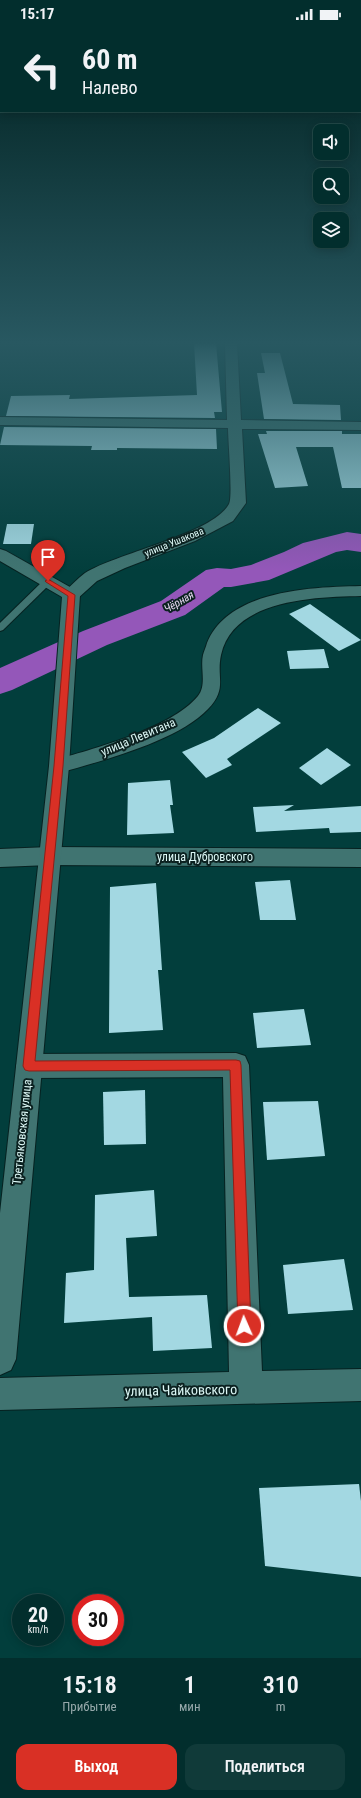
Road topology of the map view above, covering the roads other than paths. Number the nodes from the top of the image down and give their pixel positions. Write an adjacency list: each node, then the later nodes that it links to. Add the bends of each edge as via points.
1 (235, 419): 3 (street, улица Ушакова)
2 (0, 420): 3 (street)
3 (235, 424): 4 (street); 8 (street, улица Ушакова, via 238,503 227,518 189,538 91,577)
4 (361, 426)
5 (0, 554): 6 (street)
6 (48, 581): 8 (street); 9 (lane)
7 (361, 590): 10 (street, улица Левитана, via 307,593 260,605 240,614 216,641 212,657 213,677 210,693 200,706 147,736)
8 (71, 601): 10 (street, Третьяковская улица)
9 (0, 628)
10 (59, 766): 11 (street, Третьяковская улица)
11 (50, 856): 12 (street, улица Дубровского); 13 (street, улица Дубровского); 14 (street, Третьяковская улица)
12 (0, 858)
13 (361, 858)
14 (29, 1066): 15 (street, Третьяковская улица); 17 (street, via 236,1065)
15 (0, 1359)
16 (361, 1385): 17 (street, улица Чайковского)
17 (246, 1388): 18 (street, улица Чайковского)
18 (0, 1394)

